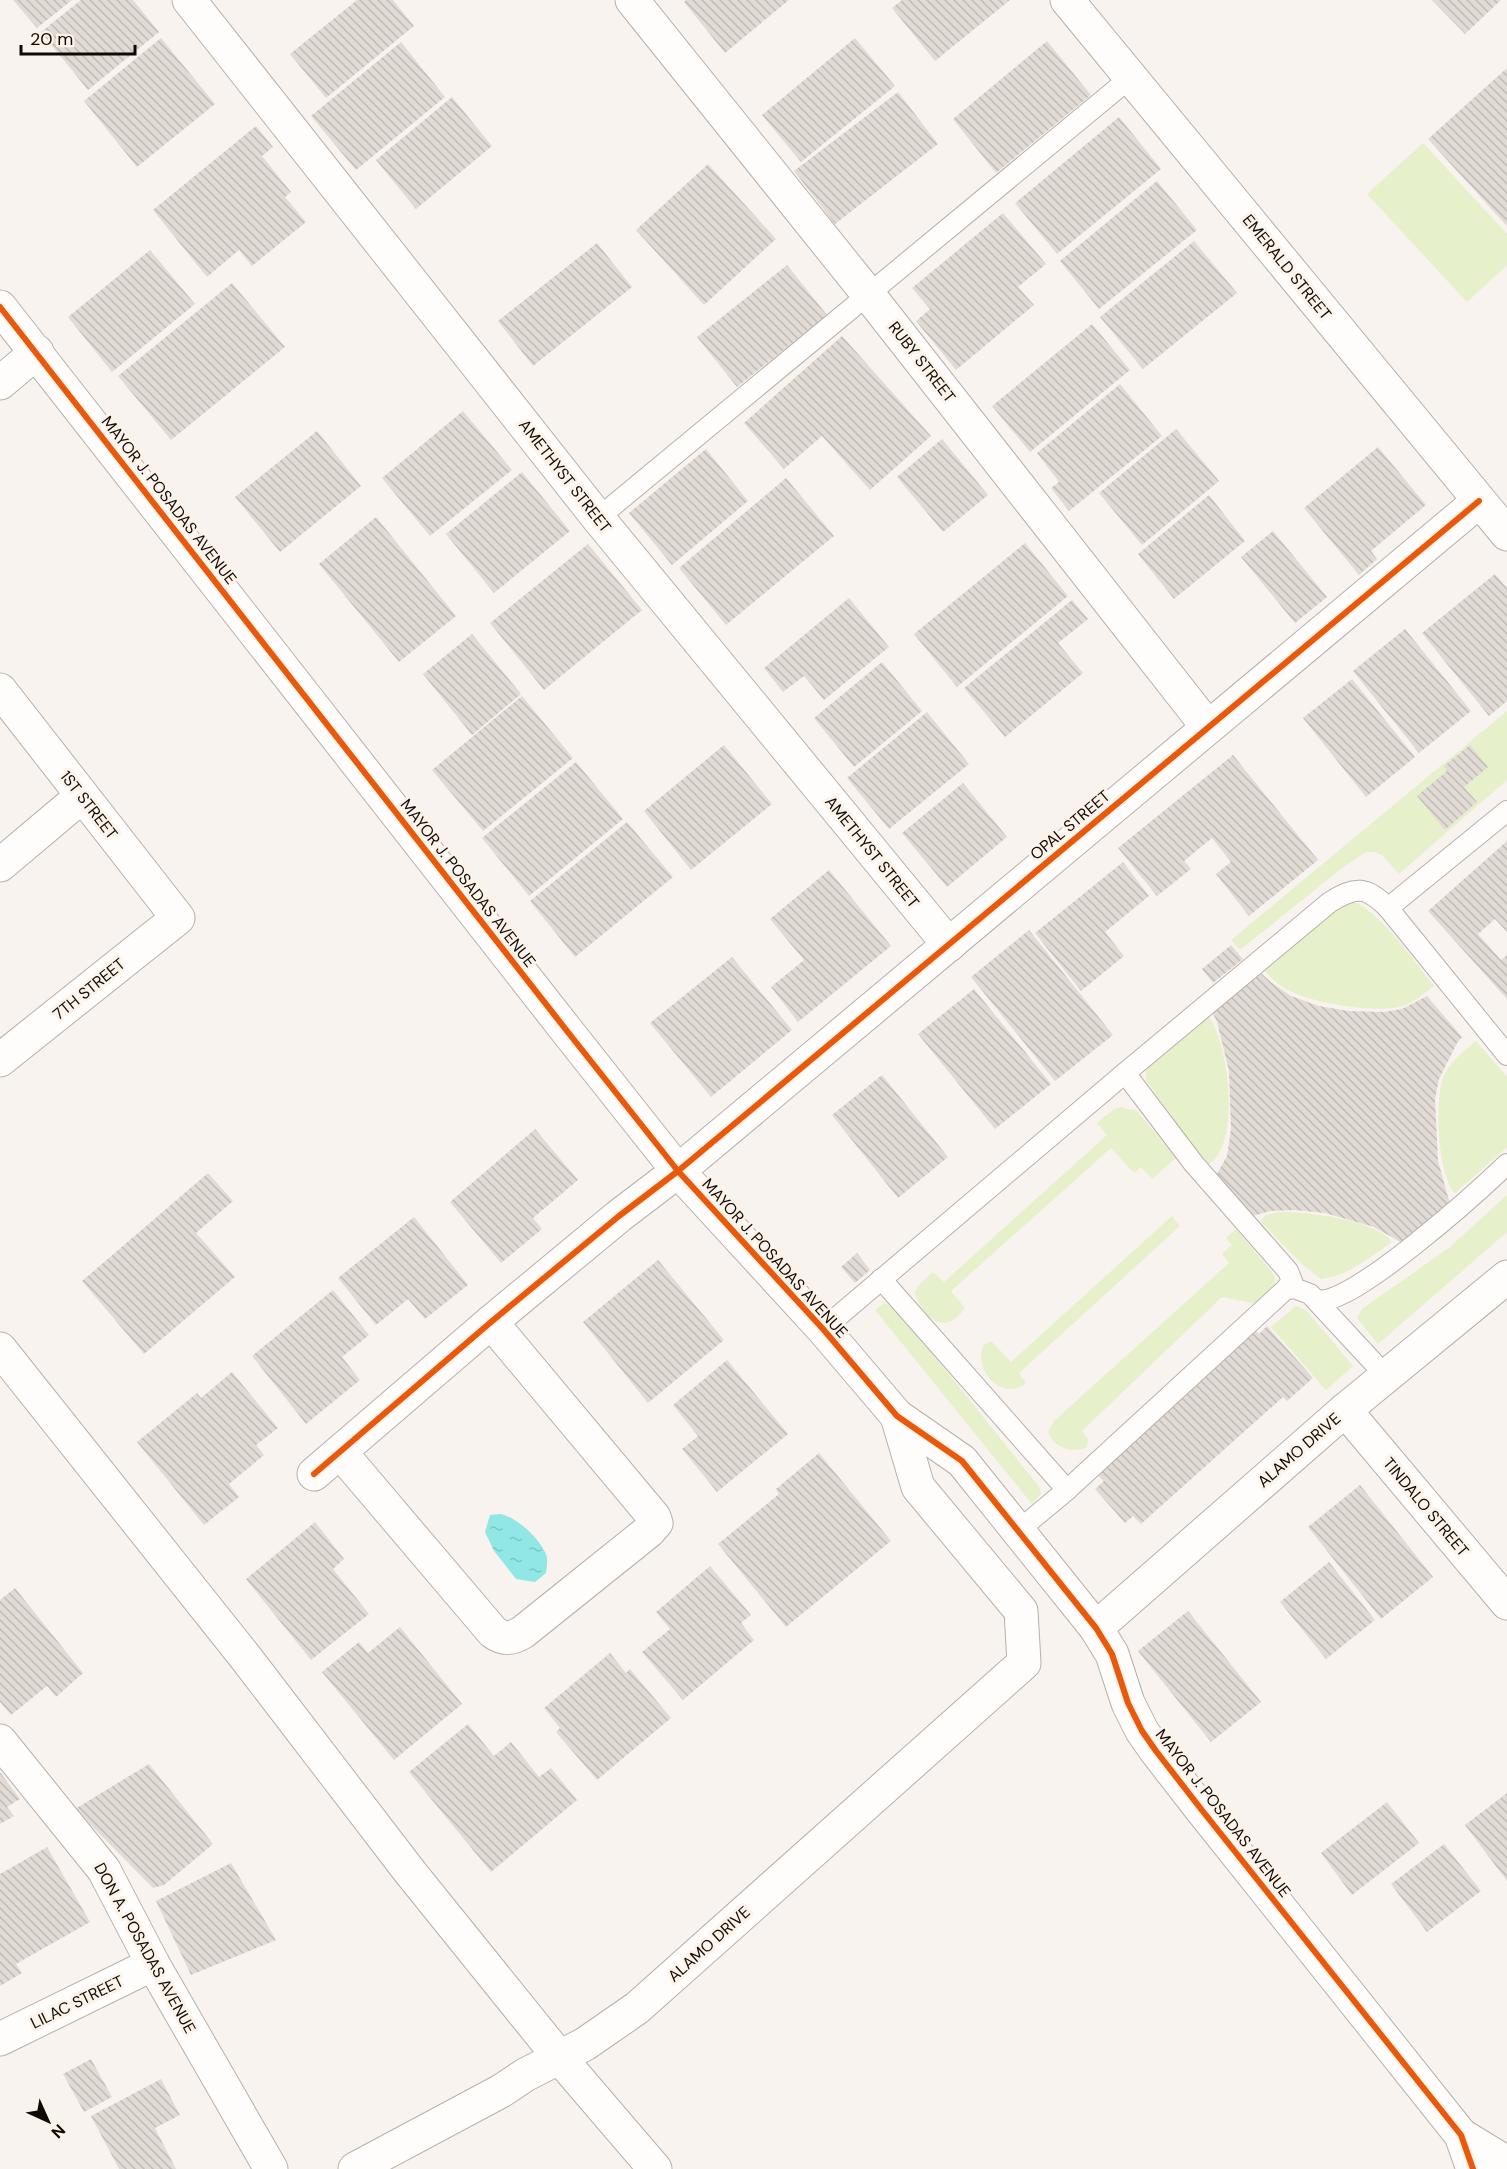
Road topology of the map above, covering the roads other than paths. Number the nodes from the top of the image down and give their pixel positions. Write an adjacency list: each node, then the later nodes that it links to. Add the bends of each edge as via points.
1 (189, 0): 10 (street, AMETHYST STREET)
2 (632, 0): 5 (street, RUBY STREET)
3 (1067, 0): 4 (street, EMERALD STREET)
4 (1130, 78): 5 (lane); 9 (street, EMERALD STREET)
5 (868, 294): 10 (lane); 13 (street, RUBY STREET)
6 (0, 307): 7 (street, MAYOR J. POSADAS AVENUE)
7 (37, 352): 8 (street); 24 (street, MAYOR J. POSADAS AVENUE)
8 (0, 382)
9 (1479, 501): 11 (street, EMERALD STREET); 13 (street, OPAL STREET)
10 (598, 519): 19 (street, AMETHYST STREET)
11 (1507, 534)
12 (0, 690): 14 (street, 1ST STREET)
13 (1207, 726): 19 (street, OPAL STREET)
14 (82, 796): 16 (street); 18 (street, 1ST STREET)
15 (1507, 811): 17 (lane)
16 (0, 865)
17 (1388, 908): 20 (lane); 22 (lane, via 1362,890 1353,890 1330,902)
18 (178, 918): 21 (street, 7TH STREET)
19 (949, 945): 24 (street, OPAL STREET)
20 (1507, 1055)
21 (0, 1060)
22 (1125, 1073): 26 (lane); 27 (lane, via 1194,1164 1288,1271 1292,1281)
23 (1507, 1164): 28 (lane, via 1449,1218 1372,1276 1326,1301)
24 (678, 1171): 29 (street, OPAL STREET); 30 (street, MAYOR J. POSADAS AVENUE)
25 (1507, 1277): 32 (street, ALAMO DRIVE)
26 (881, 1280): 30 (lane); 37 (lane)
27 (1286, 1289): 28 (lane, via 1303,1290); 37 (lane)
28 (1317, 1300): 32 (lane)
29 (491, 1322): 35 (street, OPAL STREET); 35 (street, via 651,1514 656,1523 649,1531 523,1632 507,1639 493,1632)
30 (823, 1329): 34 (street, MAYOR J. POSADAS AVENUE)
31 (0, 1349): 45 (street)
32 (1386, 1376): 33 (street, ALAMO DRIVE)
33 (1345, 1410): 39 (street, TINDALO STREET); 40 (street, ALAMO DRIVE)
34 (897, 1416): 38 (street, MAYOR J. POSADAS AVENUE, via 962,1461); 41 (street, MAYOR J. POSADAS AVENUE, via 918,1487 1021,1611)
35 (341, 1453): 36 (street, OPAL STREET)
36 (314, 1474)
37 (1067, 1490): 38 (lane)
38 (1019, 1530): 40 (street, MAYOR J. POSADAS AVENUE)
39 (1507, 1603)
40 (1096, 1628): 46 (street, MAYOR J. POSADAS AVENUE, via 1112,1654 1128,1703 1156,1751)
41 (1024, 1663): 45 (street, ALAMO DRIVE, via 637,2008)
42 (0, 1741): 43 (street, DON A. POSADAS AVENUE, via 104,1870)
43 (153, 1964): 44 (street, LILAC STREET); 48 (street, DON A. POSADAS AVENUE)
44 (0, 2039)
45 (560, 2058): 49 (street, ALAMO DRIVE); 50 (street)
46 (1461, 2134): 47 (street, MAYOR J. POSADAS AVENUE); 51 (street, MAYOR J. POSADAS AVENUE)
47 (1507, 2163)
48 (271, 2169)
49 (355, 2169)
50 (654, 2169)
51 (1473, 2169)

